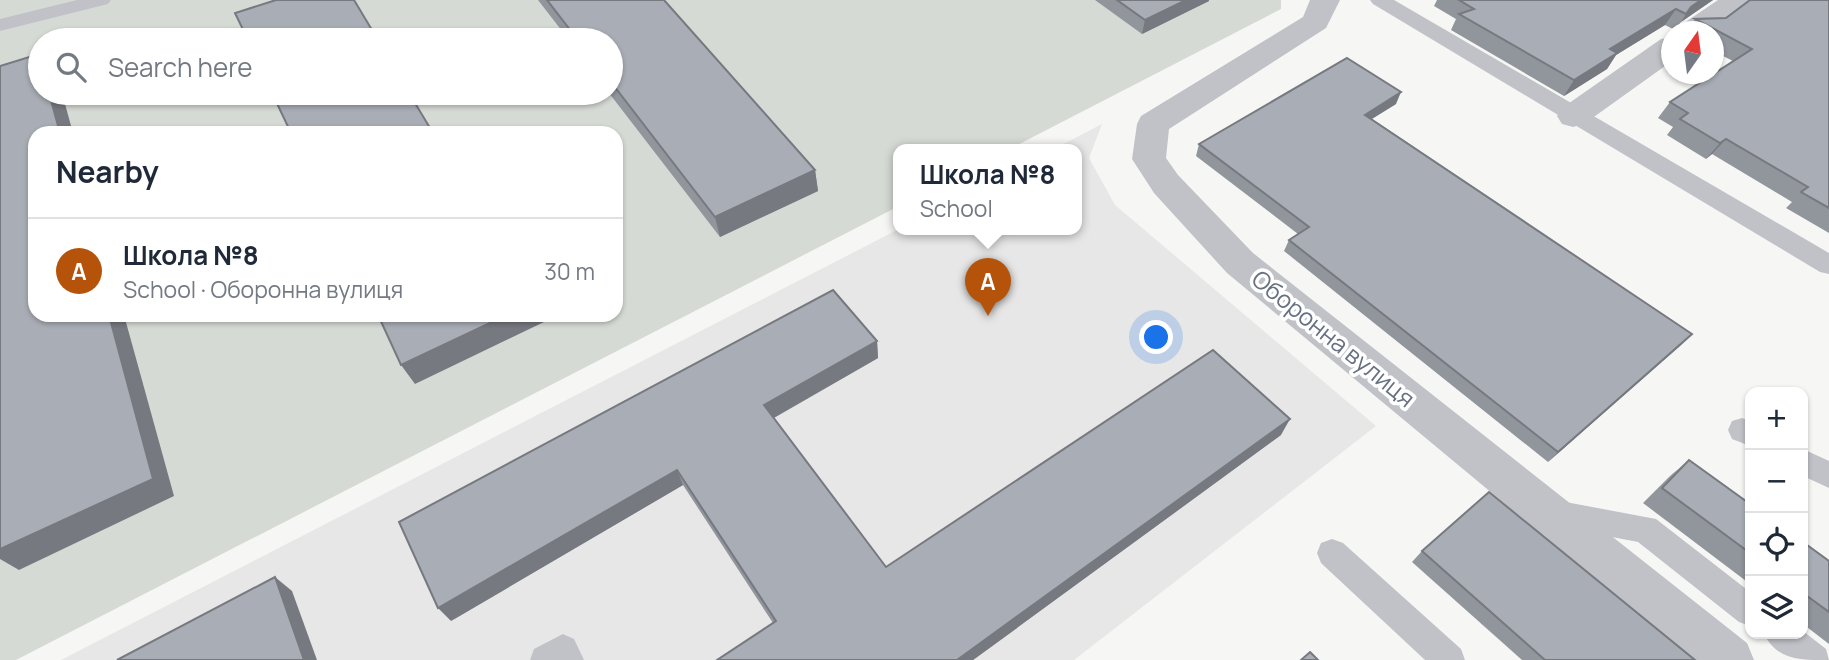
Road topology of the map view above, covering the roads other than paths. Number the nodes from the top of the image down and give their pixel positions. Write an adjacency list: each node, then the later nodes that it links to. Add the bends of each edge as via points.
1 (101, 0): 6 (lane)
2 (1325, 0): 12 (street, Оборонна вулиця, via 1316,22 1153,124 1149,159 1166,184 1240,263)
3 (1380, 0): 8 (lane)
4 (1737, 0): 5 (street)
5 (1707, 21)
6 (0, 25)
7 (1661, 53): 8 (street)
8 (1573, 116): 9 (lane)
9 (1829, 265)
10 (1808, 464): 11 (lane)
11 (1829, 475)
12 (1547, 512): 14 (lane, via 1645,529); 19 (street, Оборонна вулиця)
13 (1332, 553): 18 (lane)
14 (1745, 607)
15 (1787, 639): 20 (lane)
16 (546, 660): 17 (lane, via 563,650)
17 (568, 660)
18 (1448, 660)
19 (1730, 660)
20 (1814, 660)

